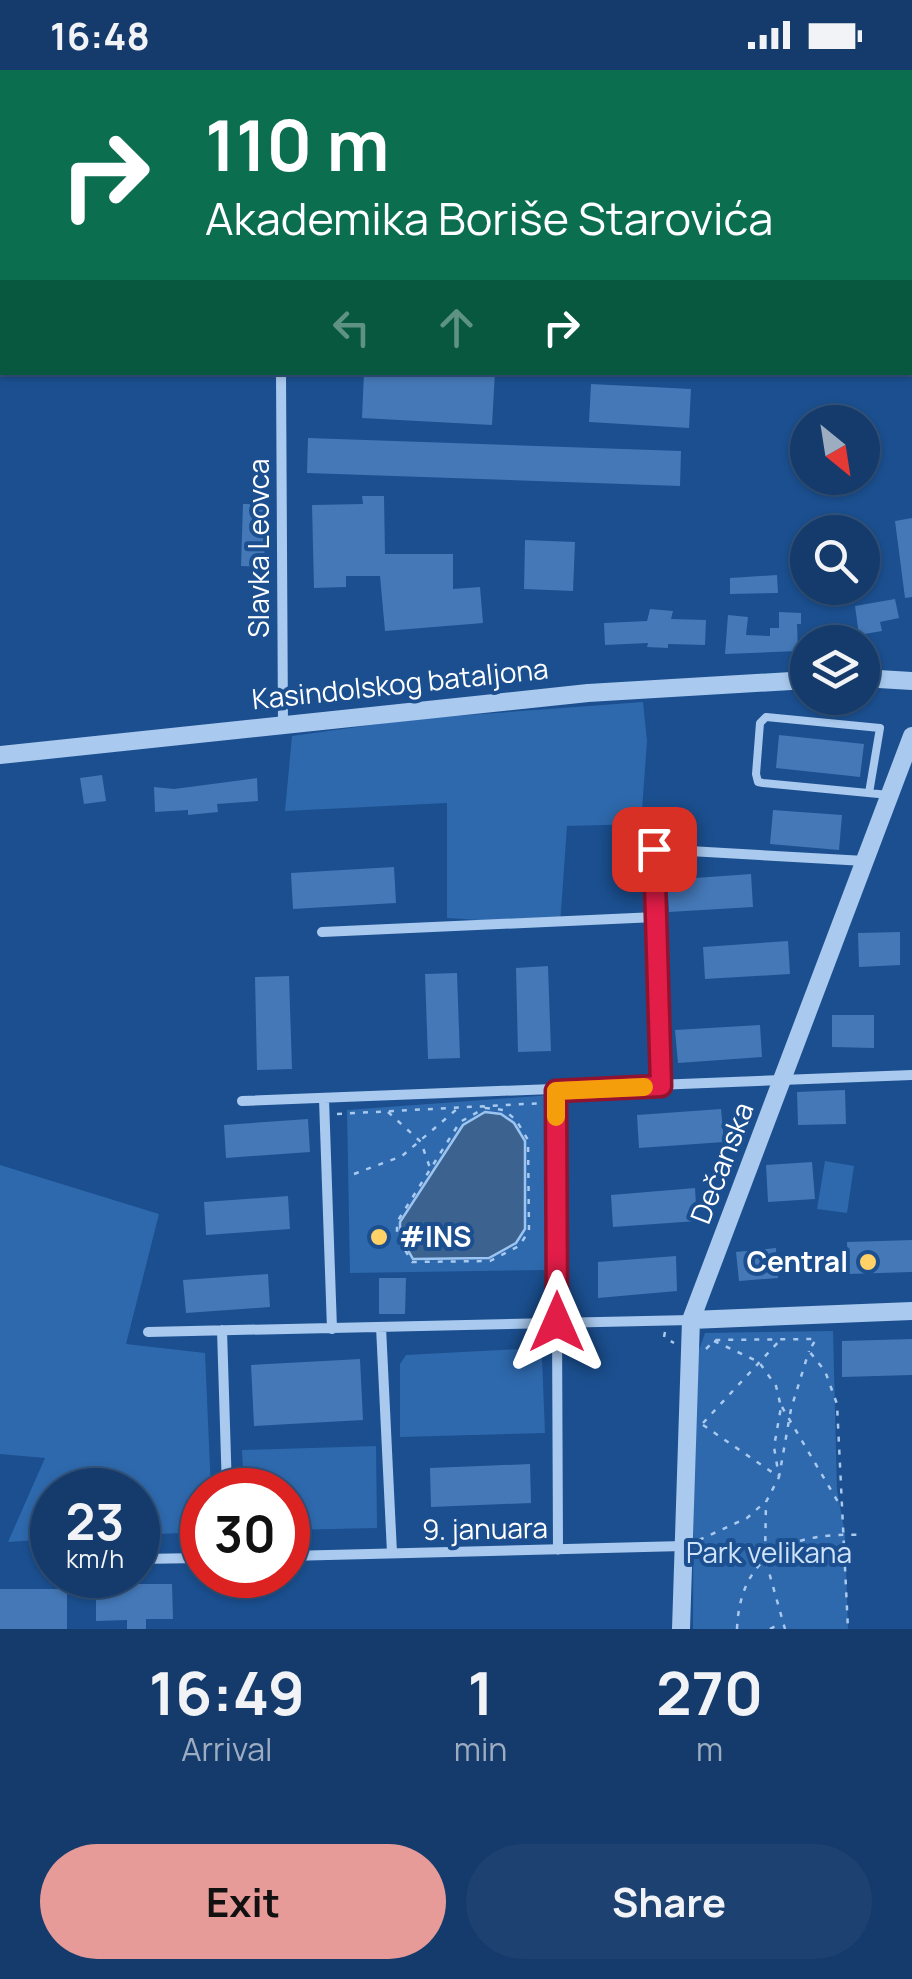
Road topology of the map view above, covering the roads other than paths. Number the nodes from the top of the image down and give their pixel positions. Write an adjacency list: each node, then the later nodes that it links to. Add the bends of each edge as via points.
1 (282, 375): 5 (street, Slavka Leovca)
2 (880, 679): 4 (street)
3 (790, 681): 5 (street, Kasindolskog bataljona, via 588,692)
4 (912, 681)
5 (283, 724): 7 (street, Kasindolskog bataljona)
6 (912, 736): 9 (street, Dečanska)
7 (0, 755)
8 (868, 793): 8 (lane, via 758,782 760,722 766,717 880,728); 9 (lane)
9 (890, 795): 10 (street, Dečanska)
10 (866, 861): 11 (street, via 654,849); 14 (street, Dečanska)
11 (656, 917): 12 (street); 15 (street)
12 (322, 932)
13 (912, 1075): 14 (street)
14 (784, 1081): 15 (street); 20 (street, Dečanska)
15 (661, 1086): 16 (street)
16 (556, 1097): 17 (street); 21 (street)
17 (324, 1098): 18 (street); 23 (street)
18 (242, 1102)
19 (912, 1311): 20 (street)
20 (691, 1320): 21 (street); 27 (street, Dečanska)
21 (557, 1322): 22 (street); 28 (street)
22 (381, 1327): 23 (street); 29 (street)
23 (332, 1329): 24 (street)
24 (222, 1330): 25 (street); 26 (street)
25 (148, 1332)
26 (226, 1468)
27 (691, 1543): 28 (street, 9. januara); 31 (street, Dečanska)
28 (558, 1550): 29 (street, 9. januara)
29 (392, 1553): 30 (street, 9. januara)
30 (310, 1555)
31 (681, 1629)

